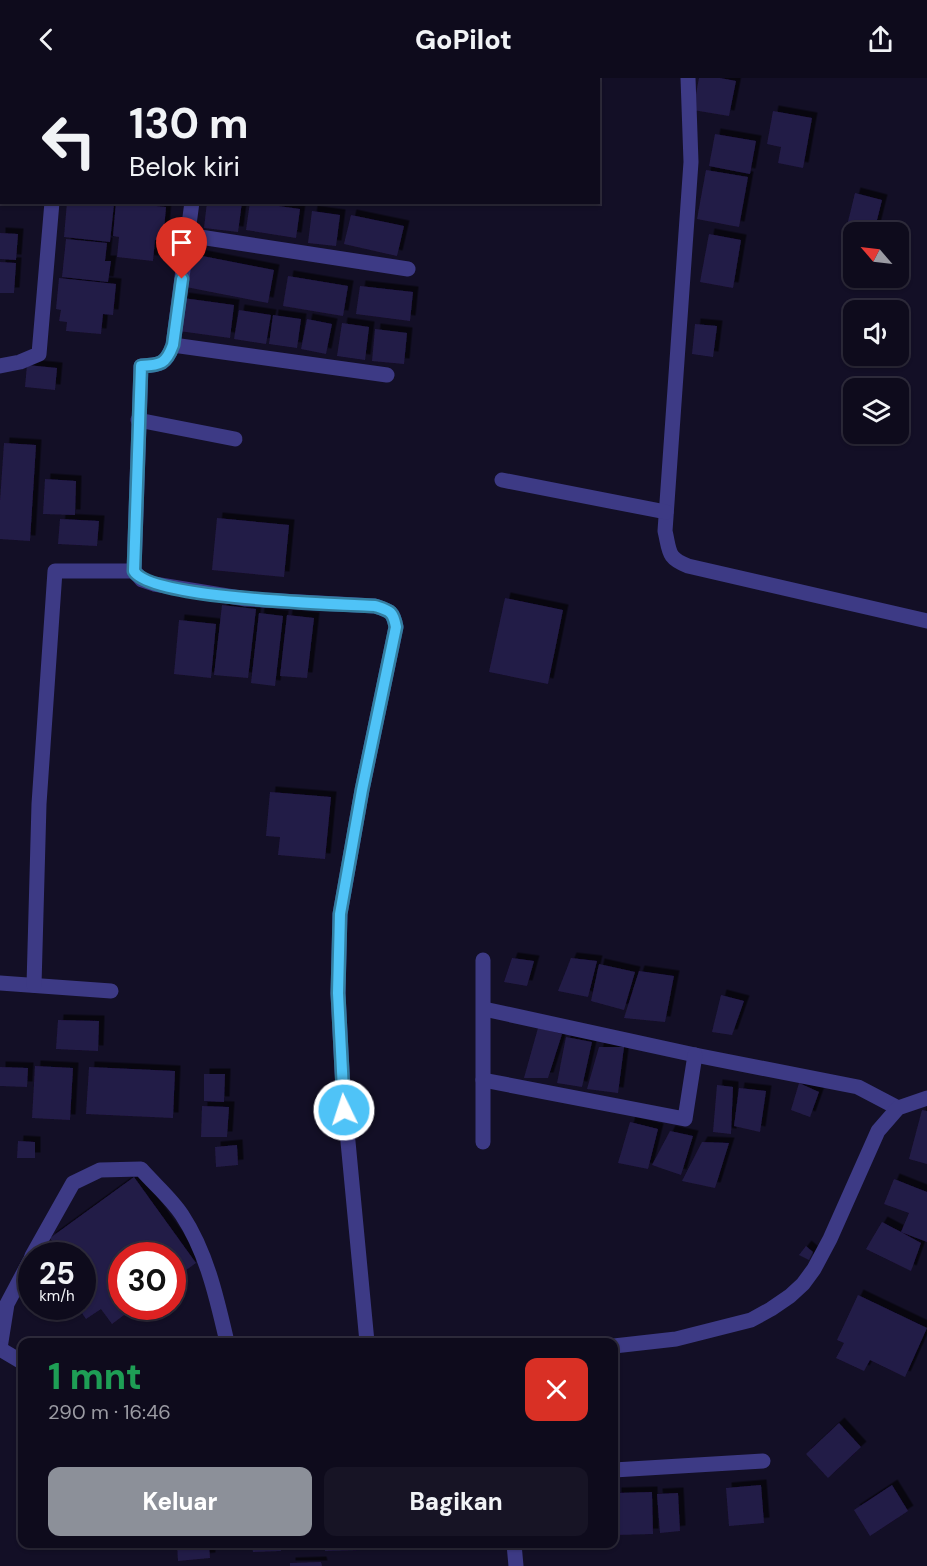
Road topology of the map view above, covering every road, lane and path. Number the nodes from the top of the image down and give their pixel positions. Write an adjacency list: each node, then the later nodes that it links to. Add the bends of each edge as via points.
1 (688, 78): 12 (street, via 691,162)
2 (52, 204): 7 (street, via 39,354)
3 (192, 204): 4 (street)
4 (188, 235): 5 (street); 6 (street)
5 (408, 269)
6 (173, 345): 8 (street); 9 (street, via 164,362 141,366)
7 (0, 366)
8 (387, 375)
9 (138, 420): 10 (street); 13 (street)
10 (235, 439)
11 (502, 480): 12 (street)
12 (666, 512): 14 (street, via 665,531 675,561)
13 (134, 571): 17 (street, via 55,571 39,804); 28 (street, via 142,580 165,586 246,599 375,606 394,615 396,634 340,914 338,993 343,1089)
14 (927, 621)
15 (483, 960): 19 (street)
16 (0, 982): 17 (street)
17 (34, 985): 18 (street)
18 (111, 991)
19 (484, 1009): 20 (street); 21 (street)
20 (695, 1055): 21 (street, via 685,1119); 23 (street, via 858,1087)
21 (483, 1080): 24 (street)
22 (927, 1098): 23 (street)
23 (898, 1108): 29 (street, via 878,1131 814,1269 790,1296 750,1320 676,1339)
24 (483, 1142)
25 (40, 1242): 27 (street, via 73,1183 100,1170 141,1169 192,1231)
26 (18, 1283): 30 (street, via 7,1304)
27 (226, 1338)
28 (367, 1338)
29 (618, 1346)
30 (0, 1349): 31 (street)
31 (18, 1360)
32 (763, 1461): 33 (street)
33 (618, 1470)
34 (514, 1548): 35 (street)
35 (516, 1566)

